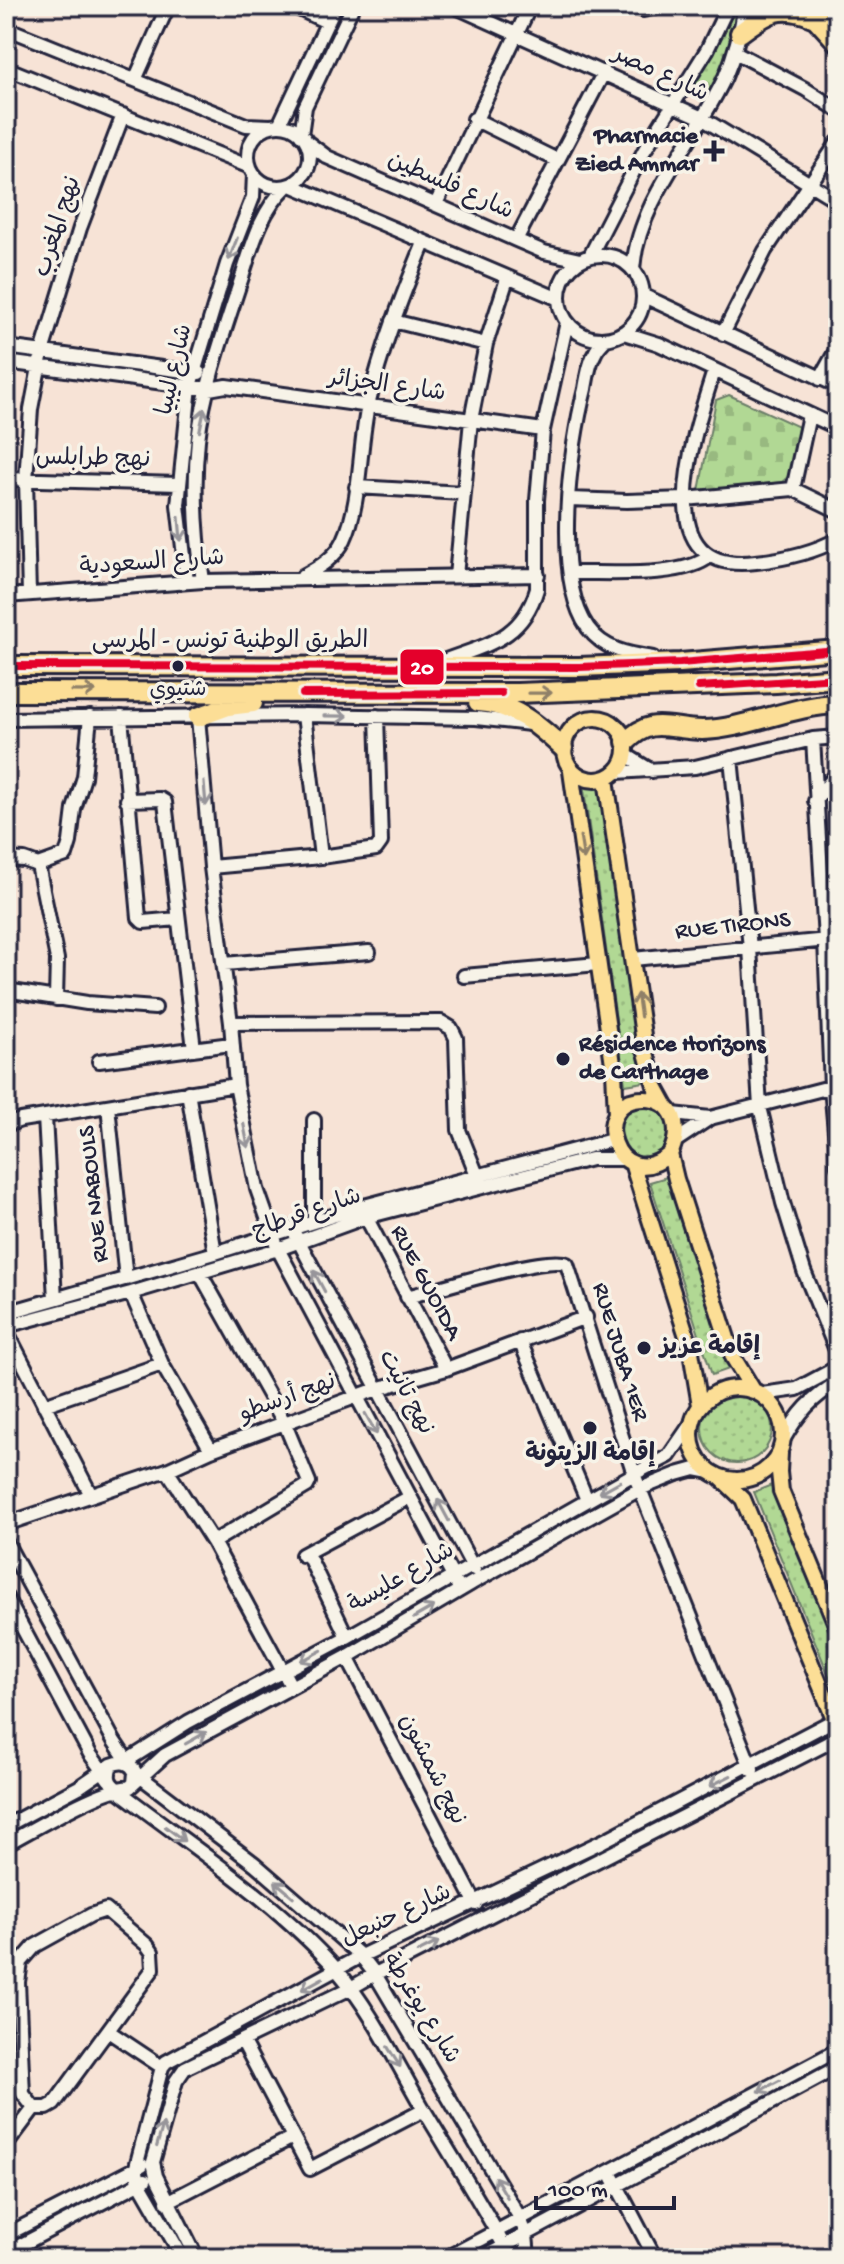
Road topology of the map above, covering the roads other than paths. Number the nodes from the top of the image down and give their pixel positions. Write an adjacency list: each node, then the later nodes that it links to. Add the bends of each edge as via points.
1 (168, 6): 21 (street)
2 (293, 6): 12 (street)
3 (335, 6): 12 (street)
4 (353, 6): 28 (street, via 305,107)
5 (454, 6): 16 (street, شارع مصر)
6 (530, 6): 16 (street)
7 (633, 6): 8 (street)
8 (663, 6)
9 (728, 6): 22 (street)
10 (745, 6): 15 (street)
11 (815, 10): 13 (highway); 15 (highway, via 776,11); 17 (highway)
12 (327, 22): 27 (street)
13 (838, 24)
14 (6, 28): 21 (street)
15 (740, 33): 18 (street)
16 (518, 35): 20 (street, شارع مصر); 26 (street)
17 (838, 43)
18 (735, 52): 23 (street); 25 (street)
19 (6, 68): 24 (street)
20 (604, 72): 22 (street, شارع مصر); 30 (street)
21 (135, 80): 27 (street, via 246,125)
22 (673, 104): 25 (street, شارع مصر); 38 (street)
23 (838, 110)
24 (123, 115): 31 (street); 51 (street, نهج المغرب, via 80,228)
25 (700, 117): 32 (street, شارع مصر); 39 (street, via 639,234)
26 (474, 119): 30 (street); 35 (street)
27 (275, 126): 28 (street, via 288,126); 31 (street, via 262,130 249,147)
28 (304, 139): 33 (street, via 309,167); 35 (street, شارع فلسطين, via 327,157)
29 (838, 142): 32 (street)
30 (557, 160): 36 (street)
31 (252, 171): 33 (street, via 268,185); 55 (street, شارع ليبيا, one-way to 55, via 253,197)
32 (812, 184): 34 (street, شارع مصر); 46 (street, via 765,251)
33 (288, 186): 37 (street); 56 (street, شارع ليبيا, via 271,201 259,228)
34 (838, 201)
35 (436, 204): 36 (street, شارع فلسطين)
36 (516, 240): 38 (street, شارع فلسطين, via 544,252)
37 (424, 243): 40 (street); 43 (street)
38 (585, 258): 39 (street, via 603,254); 42 (street, via 564,277)
39 (633, 269): 41 (street)
40 (507, 279): 42 (street); 48 (street)
41 (644, 296): 45 (street, via 637,320); 46 (street)
42 (559, 299): 44 (street)
43 (393, 321): 48 (street); 62 (street)
44 (567, 322): 47 (street, via 586,337); 66 (street)
45 (624, 333): 47 (street); 54 (street)
46 (723, 334): 57 (street)
47 (606, 339): 73 (street, via 594,354 576,422)
48 (486, 344): 64 (street)
49 (6, 347): 51 (street, شارع الجزائر)
50 (838, 347): 57 (street)
51 (42, 352): 53 (street, نهج المغرب); 55 (street, شارع الجزائر)
52 (6, 362): 53 (street, شارع الجزائر)
53 (39, 367): 58 (street, شارع الجزائر); 68 (street, نهج المغرب)
54 (714, 371): 63 (street); 74 (street, via 696,431)
55 (194, 372): 56 (street, شارع الجزائر); 58 (street, شارع ليبيا)
56 (212, 375): 59 (street, شارع الجزائر); 61 (street, شارع ليبيا)
57 (820, 379): 60 (street)
58 (190, 386): 61 (street, شارع الجزائر); 69 (street, شارع ليبيا)
59 (226, 386): 61 (street, شارع الجزائر); 62 (street, شارع الجزائر)
60 (838, 386)
61 (209, 389): 82 (street, شارع ليبيا, one-way to 61, via 195,498)
62 (368, 407): 64 (street, شارع الجزائر); 70 (street)
63 (809, 415): 65 (street); 71 (street)
64 (471, 420): 66 (street, شارع الجزائر); 72 (street)
65 (838, 428)
66 (543, 430): 79 (street)
67 (6, 479): 68 (street, نهج طرابلس)
68 (26, 480): 69 (street, نهج طرابلس); 84 (street, نهج المغرب)
69 (179, 484): 83 (street, شارع ليبيا, one-way to 83)
70 (356, 487): 72 (street); 81 (street, via 344,540 333,556)
71 (793, 489): 74 (street); 75 (street)
72 (463, 493): 80 (street)
73 (569, 499): 74 (street); 78 (street)
74 (685, 499): 77 (street, via 695,542)
75 (838, 511)
76 (838, 539): 77 (street, via 802,554 750,563)
77 (710, 556): 78 (street, via 670,570)
78 (570, 573): 87 (street, via 581,615 603,643 625,653)
79 (538, 575): 80 (street, شارع السعودية); 89 (street, via 530,609 508,635)
80 (456, 576): 81 (street, شارع السعودية)
81 (300, 578): 82 (street, شارع السعودية)
82 (203, 581): 83 (street, شارع السعودية)
83 (187, 582): 84 (street, شارع السعودية)
84 (29, 594): 85 (street, شارع السعودية)
85 (6, 596)
86 (838, 650): 87 (highway, الطريق الوطنية تونس - المرسى)
87 (680, 663): 89 (highway, الطريق الوطنية تونس - المرسى)
88 (6, 666): 89 (highway, الطريق الوطنية تونس - المرسى)
89 (430, 666)
90 (838, 678): 91 (highway, الطريق الوطنية تونس - المرسى)
91 (776, 683): 92 (highway); 95 (highway, الطريق الوطنية تونس - المرسى, one-way to 91)
92 (838, 686)
93 (6, 692): 94 (highway, الطريق الوطنية تونس - المرسى, one-way to 94)
94 (308, 694): 95 (highway, الطريق الوطنية تونس - المرسى); 101 (highway, via 228,706)
95 (380, 695): 103 (highway, via 493,703)
96 (838, 704): 107 (highway, via 702,730 660,724 636,731)
97 (304, 715): 98 (street, one-way to 98); 101 (street); 115 (street)
98 (377, 716): 103 (street); 115 (street, via 381,842 376,849)
99 (90, 717): 100 (street); 102 (street); 117 (street, via 70,842 63,857)
100 (121, 717): 101 (street); 113 (street)
101 (198, 717): 118 (street, one-way to 118)
102 (6, 719)
103 (538, 725): 106 (highway)
104 (838, 737): 105 (street)
105 (813, 739): 108 (street); 114 (street)
106 (563, 748): 107 (main road, via 573,727 596,718 612,723); 109 (main road)
107 (626, 749): 110 (street); 112 (main road)
108 (731, 758): 110 (street); 121 (street)
109 (571, 771): 112 (main road, via 585,779); 125 (main road, one-way to 125)
110 (652, 771): 112 (street)
111 (838, 772): 114 (street)
112 (611, 776): 123 (main road)
113 (127, 800): 119 (street, via 165,802); 119 (street, via 139,918)
114 (815, 801): 120 (street)
115 (321, 857): 118 (street)
116 (6, 859): 117 (street)
117 (38, 865): 128 (street, via 57,959)
118 (211, 867): 124 (street)
119 (178, 919): 132 (street)
120 (832, 939): 121 (street, RUE TIRONS); 135 (street)
121 (750, 948): 123 (street, RUE TIRONS); 138 (street)
122 (369, 952): 124 (street)
123 (633, 959): 139 (main road, one-way to 123, via 655,1086 645,1049)
124 (224, 964): 130 (street)
125 (598, 964): 126 (street); 140 (main road)
126 (464, 976)
127 (6, 990): 128 (street)
128 (56, 999): 129 (street)
129 (155, 1008)
130 (231, 1023): 131 (street); 150 (street, via 441,1022 451,1028 456,1038 459,1130)
131 (231, 1044): 132 (street); 134 (street)
132 (194, 1049): 133 (street)
133 (99, 1061)
134 (236, 1085): 136 (street); 154 (street, one-way to 154, via 257,1189)
135 (834, 1086): 138 (street); 144 (street)
136 (188, 1092): 137 (street); 157 (street)
137 (108, 1106): 141 (street); 159 (street, RUE NABOULS)
138 (760, 1107): 142 (street); 167 (street, via 800,1258)
139 (670, 1110): 140 (main road, via 640,1099); 142 (street); 147 (main road, via 678,1127)
140 (616, 1114): 146 (main road)
141 (45, 1117): 145 (street); 162 (street)
142 (710, 1118): 147 (street)
143 (314, 1120): 152 (street)
144 (836, 1120): 149 (street)
145 (6, 1125)
146 (612, 1140): 148 (main road); 150 (street, شارع قرطاج)
147 (674, 1147): 148 (main road, via 653,1164); 173 (main road, via 733,1357)
148 (629, 1161): 151 (street, شارع قرطاج, via 591,1159); 176 (main road, via 690,1346)
149 (838, 1164)
150 (477, 1175): 152 (street, شارع قرطاج)
151 (366, 1217): 155 (street, شارع قرطاج); 161 (street, RUE GUOIDA)
152 (314, 1220): 153 (street, شارع قرطاج)
153 (293, 1228): 154 (street, شارع قرطاج); 155 (street, نهج تانيت)
154 (272, 1234): 156 (street); 157 (street, شارع قرطاج)
155 (298, 1242): 156 (street, شارع قرطاج); 172 (street, نهج تانيت, one-way to 155)
156 (278, 1249): 158 (street, شارع قرطاج); 174 (street)
157 (215, 1253): 159 (street, شارع قرطاج)
158 (200, 1273): 160 (street, شارع قرطاج); 177 (street)
159 (126, 1279): 162 (street, شارع قرطاج)
160 (131, 1293): 165 (street, شارع قرطاج); 168 (street)
161 (407, 1297): 164 (street, RUE JUBA 1ER, via 562,1261 570,1268); 170 (street, RUE GUOIDA)
162 (55, 1299): 163 (street, شارع قرطاج)
163 (6, 1313)
164 (586, 1317): 166 (street, نهج أرسطو); 182 (street, RUE JUBA 1ER)
165 (6, 1328): 175 (street)
166 (520, 1341): 170 (street, نهج أرسطو); 187 (street)
167 (838, 1355)
168 (162, 1364): 175 (street); 180 (street)
169 (838, 1367): 173 (street, via 797,1389)
170 (446, 1369): 172 (street, نهج أرسطو)
171 (838, 1382): 179 (street, via 797,1414)
172 (377, 1389): 174 (street, نهج أرسطو); 191 (street, نهج تانيت, one-way to 172)
173 (758, 1392): 176 (main road, via 724,1389); 179 (main road, via 776,1409)
174 (356, 1397): 177 (street, نهج أرسطو); 186 (street, one-way to 186)
175 (44, 1405): 185 (street)
176 (700, 1405): 178 (main road)
177 (285, 1424): 180 (street, نهج أرسطو); 190 (street, via 308,1474 307,1486)
178 (691, 1424): 182 (street, شارع عليسة, via 669,1456); 183 (main road, via 692,1446)
179 (782, 1444): 183 (main road, via 769,1467 750,1478); 196 (main road, via 781,1491)
180 (211, 1450): 181 (street, نهج أرسطو)
181 (167, 1470): 185 (street, نهج أرسطو); 190 (street)
182 (634, 1474): 184 (street, RUE JUBA 1ER); 187 (street, شارع عليسة, one-way to 187)
183 (714, 1474): 184 (street, شارع عليسة, via 695,1469); 201 (main road, via 743,1499)
184 (640, 1489): 193 (street, شارع عليسة); 207 (street, RUE JUBA 1ER)
185 (91, 1495): 188 (street, نهج أرسطو)
186 (410, 1497): 192 (street); 197 (street, via 305,1554)
187 (587, 1500): 191 (street, شارع عليسة)
188 (6, 1524)
189 (6, 1542): 203 (street, شارع يوغرطة)
190 (213, 1542): 199 (street)
191 (471, 1564): 192 (street, شارع عليسة); 193 (street, نهج تانيت)
192 (453, 1576): 194 (street); 197 (street, شارع عليسة)
193 (480, 1579): 194 (street, شارع عليسة)
194 (460, 1590): 198 (street, شارع عليسة, one-way to 194)
195 (6, 1597): 205 (street, شارع يوغرطة)
196 (838, 1629)
197 (347, 1637): 199 (street, شارع عليسة, one-way to 199)
198 (347, 1657): 200 (street, شارع عليسة); 215 (street, نهج شمشون)
199 (283, 1670): 200 (street); 204 (street, شارع عليسة)
200 (291, 1686): 206 (street, شارع عليسة, one-way to 200)
201 (837, 1722): 207 (street, شارع حنبعل)
202 (838, 1738): 209 (street, شارع حنبعل)
203 (114, 1741): 204 (street, via 122,1751 134,1754); 208 (street, شارع يوغرطة)
204 (148, 1747): 208 (street, شارع عليسة)
205 (90, 1754): 208 (street, شارع يوغرطة); 210 (street)
206 (165, 1755): 208 (street, شارع عليسة); 211 (street, via 156,1776)
207 (750, 1766): 209 (street, RUE JUBA 1ER); 215 (street, شارع حنبعل, one-way to 215)
208 (123, 1777): 210 (street, شارع عليسة); 211 (street, شارع يوغرطة); 212 (street, شارع عليسة); 212 (street); 217 (street, شارع يوغرطة, one-way to 217)
209 (755, 1779): 218 (street, شارع حنبعل, one-way to 209)
210 (79, 1787): 213 (street, شارع عليسة)
211 (162, 1795): 216 (street, شارع يوغرطة, one-way to 211, via 255,1864)
212 (97, 1797): 214 (street, شارع عليسة)
213 (8, 1821)
214 (6, 1844)
215 (476, 1904): 216 (street, شارع حنبعل)
216 (361, 1956): 217 (street, شارع حنبعل); 218 (street, شارع يوغرطة)
217 (337, 1971): 219 (street, شارع يوغرطة); 223 (street, شارع حنبعل, one-way to 223)
218 (375, 1974): 219 (street, شارع حنبعل); 236 (street, شارع يوغرطة, one-way to 218)
219 (351, 1988): 221 (street, شارع حنبعل); 226 (street, شارع يوغرطة, one-way to 226)
220 (108, 2031): 223 (street); 225 (street, via 54,2104); 225 (street, via 148,1977 154,1960 147,1945 106,1910 35,1946 21,1962 23,2094)
221 (243, 2042): 227 (street); 229 (street, شارع حنبعل, one-way to 221, via 179,2074)
222 (838, 2050): 231 (street, one-way to 231)
223 (162, 2067): 230 (street)
224 (838, 2067): 234 (street)
225 (34, 2108): 228 (street)
226 (424, 2110): 227 (street, via 310,2169); 237 (street, شارع يوغرطة)
227 (293, 2137): 235 (street)
228 (10, 2140)
229 (153, 2162): 230 (street); 232 (street, شارع حنبعل)
230 (136, 2167): 233 (street); 239 (street)
231 (609, 2171): 234 (street); 236 (street)
232 (156, 2176): 233 (street); 235 (street, شارع حنبعل)
233 (139, 2182): 241 (street); 242 (street)
234 (616, 2185): 238 (street); 247 (street)
235 (167, 2202): 243 (street, شارع حنبعل)
236 (520, 2218): 237 (street); 238 (street, شارع يوغرطة)
237 (496, 2231): 240 (street, شارع يوغرطة); 244 (street)
238 (526, 2234): 240 (street); 246 (street, شارع يوغرطة)
239 (6, 2235)
240 (504, 2252): 245 (street)
241 (6, 2253)
242 (183, 2258)
243 (197, 2258)
244 (446, 2258)
245 (482, 2258)
246 (528, 2258)
247 (655, 2258)

